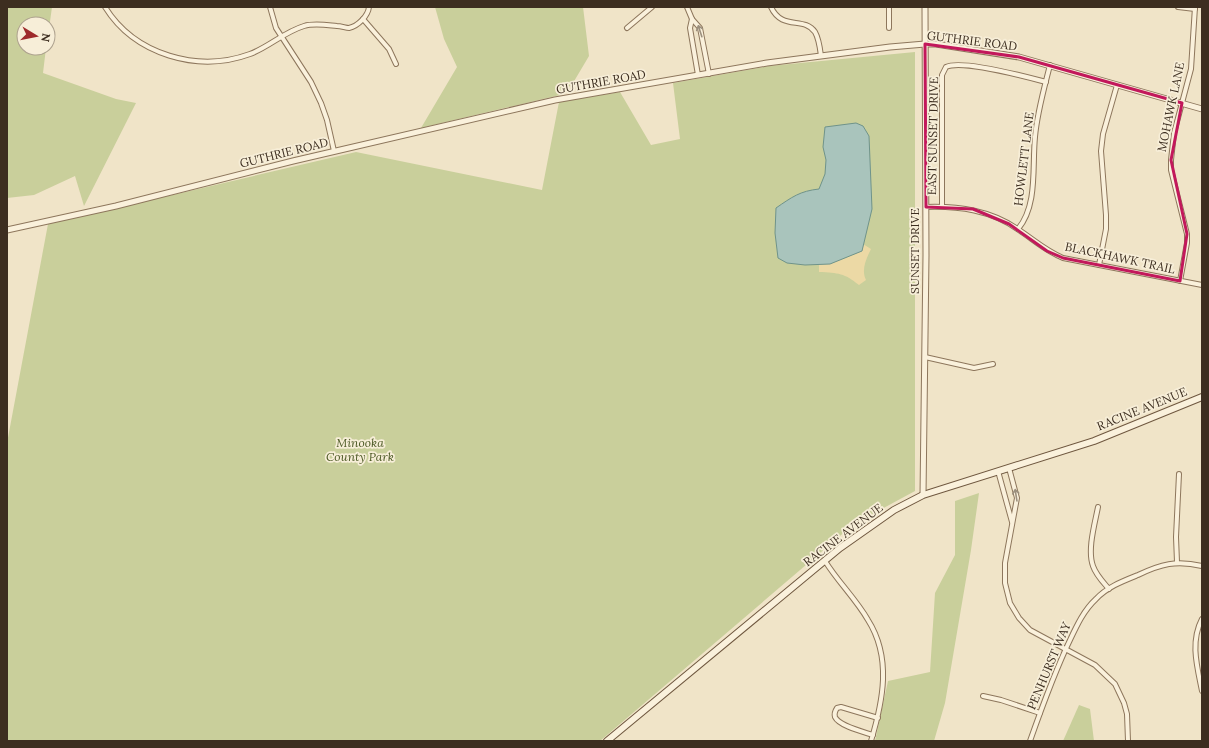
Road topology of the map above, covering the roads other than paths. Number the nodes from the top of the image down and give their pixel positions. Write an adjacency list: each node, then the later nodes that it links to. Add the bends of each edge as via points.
1 (105, 7): 15 (street, via 119,26 134,38 152,49 189,61 204,62 240,57)
2 (270, 7): 15 (street, via 276,28)
3 (369, 7): 11 (street)
4 (652, 7): 13 (street)
5 (687, 7): 12 (street)
6 (771, 7): 19 (street, via 782,20 812,29 819,41)
7 (889, 7): 14 (street)
8 (925, 7): 16 (street, SUNSET DRIVE)
9 (1178, 7): 10 (street)
10 (1195, 8): 26 (street, MOHAWK LANE, via 1191,68)
11 (363, 19): 15 (street, via 349,28 317,24 304,26); 20 (street, via 389,49)
12 (692, 19): 17 (street, one-way to 12, via 700,28); 18 (street, via 690,28)
13 (627, 28)
14 (889, 28)
15 (282, 36): 28 (street, via 321,103)
16 (925, 44): 19 (street, GUTHRIE ROAD); 21 (street, GUTHRIE ROAD, via 990,52); 30 (street, SUNSET DRIVE)
17 (703, 47): 18 (street); 22 (street)
18 (694, 48): 23 (street)
19 (821, 56): 22 (street, GUTHRIE ROAD)
20 (396, 64)
21 (1050, 65): 24 (street, HOWLETT LANE); 25 (street, GUTHRIE ROAD)
22 (709, 74): 23 (street, GUTHRIE ROAD)
23 (698, 75): 28 (street, GUTHRIE ROAD, via 524,107)
24 (1046, 82): 29 (street, EAST SUNSET DRIVE, via 978,67 954,64 946,67 942,75); 31 (street, HOWLETT LANE, via 1035,136 1032,198)
25 (1117, 84): 26 (street, GUTHRIE ROAD); 33 (street, via 1103,134 1101,151 1106,229)
26 (1182, 103): 27 (street, GUTHRIE ROAD); 34 (street, MOHAWK LANE, via 1174,133 1171,160 1171,170 1187,234)
27 (1202, 109)
28 (334, 151): 32 (street, GUTHRIE ROAD, via 162,195)
29 (942, 206): 30 (street, BLACKHAWK TRAIL); 31 (street, BLACKHAWK TRAIL, via 973,209)
30 (926, 207): 36 (street, SUNSET DRIVE)
31 (1018, 229): 33 (street, BLACKHAWK TRAIL, via 1055,255)
32 (7, 230)
33 (1099, 265): 34 (street, BLACKHAWK TRAIL)
34 (1180, 281): 35 (street, BLACKHAWK TRAIL)
35 (1202, 285)
36 (925, 357): 37 (street, via 974,368); 42 (street, SUNSET DRIVE)
37 (993, 364)
38 (1202, 397): 39 (main road, RACINE AVENUE, via 1094,441)
39 (1009, 468): 40 (main road, RACINE AVENUE); 44 (street, one-way to 39, via 1017,498)
40 (998, 471): 42 (main road, RACINE AVENUE); 44 (street)
41 (1179, 474): 46 (street, via 1176,537)
42 (923, 495): 45 (main road, RACINE AVENUE, via 894,510)
43 (1098, 506): 48 (street, via 1092,562 1099,577)
44 (1012, 522): 50 (street, via 1004,573 1010,603 1030,630)
45 (826, 560): 54 (street, via 834,575 868,620 879,645 884,682); 56 (main road, RACINE AVENUE)
46 (1178, 562): 47 (street, PENHURST WAY); 48 (street, PENHURST WAY, via 1151,569)
47 (1202, 566)
48 (1109, 589): 50 (street, PENHURST WAY, via 1089,608)
49 (1202, 619): 51 (street, via 1194,645)
50 (1065, 650): 53 (street, PENHURST WAY); 59 (street, via 1095,665 1115,684 1127,714)
51 (1202, 691)
52 (984, 696): 53 (street)
53 (1040, 713): 58 (street, PENHURST WAY)
54 (878, 718): 55 (street); 55 (street, via 841,707 834,713 840,723)
55 (873, 735): 57 (street)
56 (607, 741)
57 (870, 741)
58 (1030, 741)
59 (1128, 741)

